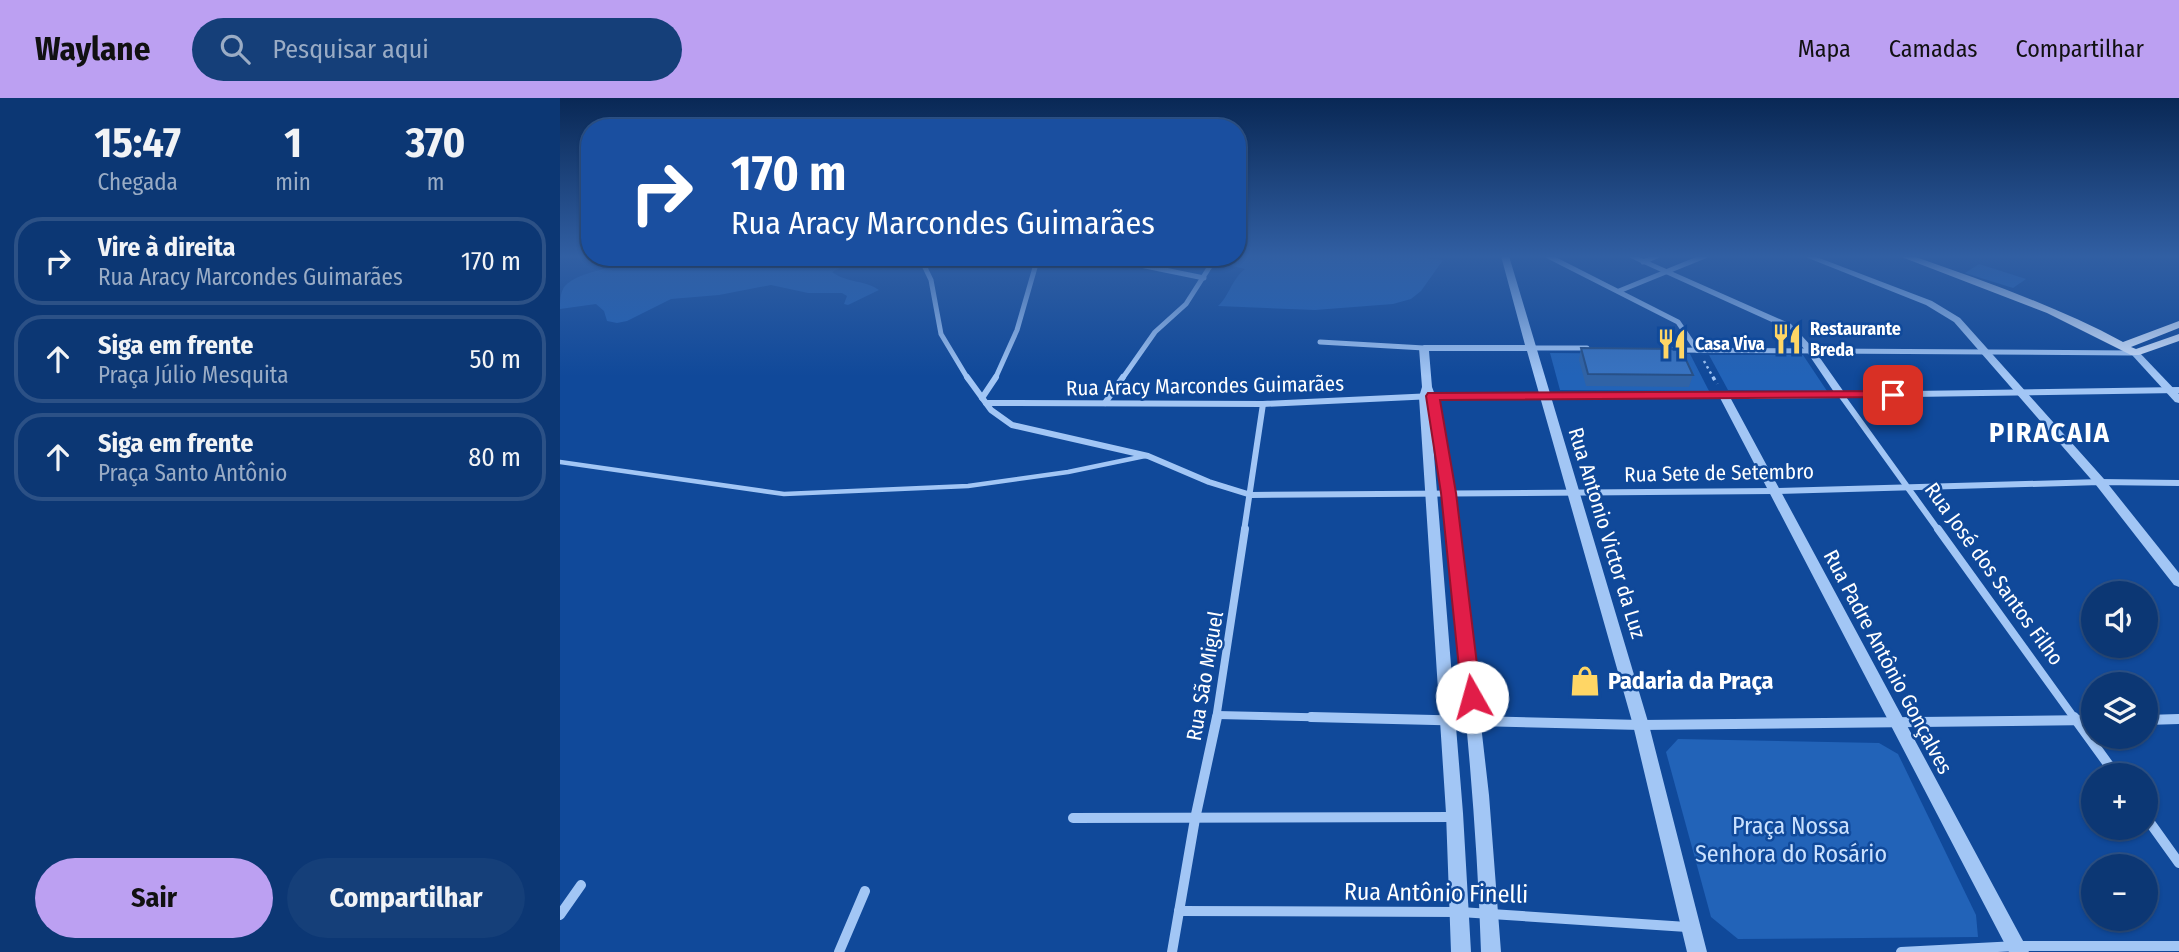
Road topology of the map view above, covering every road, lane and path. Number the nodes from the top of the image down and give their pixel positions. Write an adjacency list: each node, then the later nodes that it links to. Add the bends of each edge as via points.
1 (933, 296): 27 (street, Rua Sete de Setembro, via 938,328)
2 (1027, 296): 27 (street, via 1012,349)
3 (1192, 296): 29 (street, via 1154,332)
4 (1517, 296): 13 (street, Rua Antonio Victor da Luz)
5 (1628, 296): 17 (street, via 1678,322)
6 (1722, 296): 18 (street, via 1780,321)
7 (1906, 296): 19 (street, via 1948,313)
8 (2017, 296): 15 (main road)
9 (2179, 324): 15 (main road)
10 (2179, 337): 20 (main road)
11 (1320, 342): 12 (street)
12 (1424, 348): 13 (street); 22 (street)
13 (1532, 348): 14 (street); 25 (street, Rua Antonio Victor da Luz)
14 (1601, 349)
15 (2118, 349): 19 (street); 20 (main road)
16 (1670, 350): 17 (street)
17 (1697, 350): 18 (street); 26 (path)
18 (1810, 350): 19 (street); 24 (street)
19 (1988, 352): 23 (street)
20 (2135, 354): 21 (street)
21 (2175, 391): 23 (street); 28 (street)
22 (1428, 393): 25 (street, Rua Aracy Marcondes Guimarães); 30 (street, Rua Aracy Marcondes Guimarães); 38 (street); 39 (street)
23 (2023, 393): 24 (street); 33 (street)
24 (1841, 395): 26 (street); 35 (street, Rua José dos Santos Filho)
25 (1544, 396): 26 (street, Rua Aracy Marcondes Guimarães); 37 (street, Rua Antonio Victor da Luz)
26 (1724, 396): 36 (street, Rua Padre Antônio Gonçalves)
27 (984, 400): 29 (street, Rua Aracy Marcondes Guimarães); 31 (street, Rua Sete de Setembro, via 997,416 1020,428)
28 (2179, 400)
29 (1105, 403): 30 (street, Rua Aracy Marcondes Guimarães)
30 (1263, 404): 40 (street, Rua São Miguel)
31 (1148, 456): 32 (lane, via 968,486 784,494); 40 (street, Rua Sete de Setembro)
32 (560, 462)
33 (2100, 482): 34 (street, Rua Sete de Setembro); 35 (street, Rua Sete de Setembro); 41 (street)
34 (2179, 483)
35 (1908, 487): 36 (street, Rua Sete de Setembro); 45 (street, Rua José dos Santos Filho)
36 (1774, 491): 37 (street, Rua Sete de Setembro); 49 (street, Rua Padre Antônio Gonçalves)
37 (1573, 492): 39 (street, Rua Sete de Setembro); 50 (street, Rua Antonio Victor da Luz)
38 (1429, 493): 39 (street, Rua Sete de Setembro); 40 (street, Rua Sete de Setembro); 47 (street)
39 (1449, 493): 48 (street)
40 (1251, 495): 42 (street, Rua São Miguel)
41 (2179, 582)
42 (1217, 715): 47 (street); 54 (street, Rua São Miguel)
43 (2158, 719): 44 (street)
44 (2179, 719)
45 (2077, 721): 46 (street); 49 (street); 51 (street, Rua José dos Santos Filho)
46 (2081, 721)
47 (1449, 722): 48 (street); 52 (street)
48 (1475, 723): 50 (street); 61 (street)
49 (1897, 723): 50 (street); 65 (street, Rua Padre Antônio Gonçalves)
50 (1641, 725): 63 (street, Rua Antonio Victor da Luz)
51 (2107, 763)
52 (1455, 817): 54 (street); 60 (street)
53 (1073, 818): 54 (street)
54 (1195, 819): 59 (street, Rua São Miguel)
55 (2158, 834): 56 (street)
56 (2179, 863)
57 (581, 886): 62 (street)
58 (865, 891): 66 (street)
59 (1179, 911): 60 (street, Rua Antônio Finelli); 67 (street, Rua São Miguel)
60 (1460, 912): 61 (street, Rua Antônio Finelli); 68 (street)
61 (1489, 913): 63 (street, Rua Antônio Finelli); 69 (street)
62 (560, 915)
63 (1691, 927): 70 (street, Rua Antonio Victor da Luz)
64 (2179, 946): 65 (street)
65 (2018, 949): 71 (street)
66 (839, 952)
67 (1172, 952)
68 (1461, 952)
69 (1491, 952)
70 (1697, 952)
71 (1901, 952)

